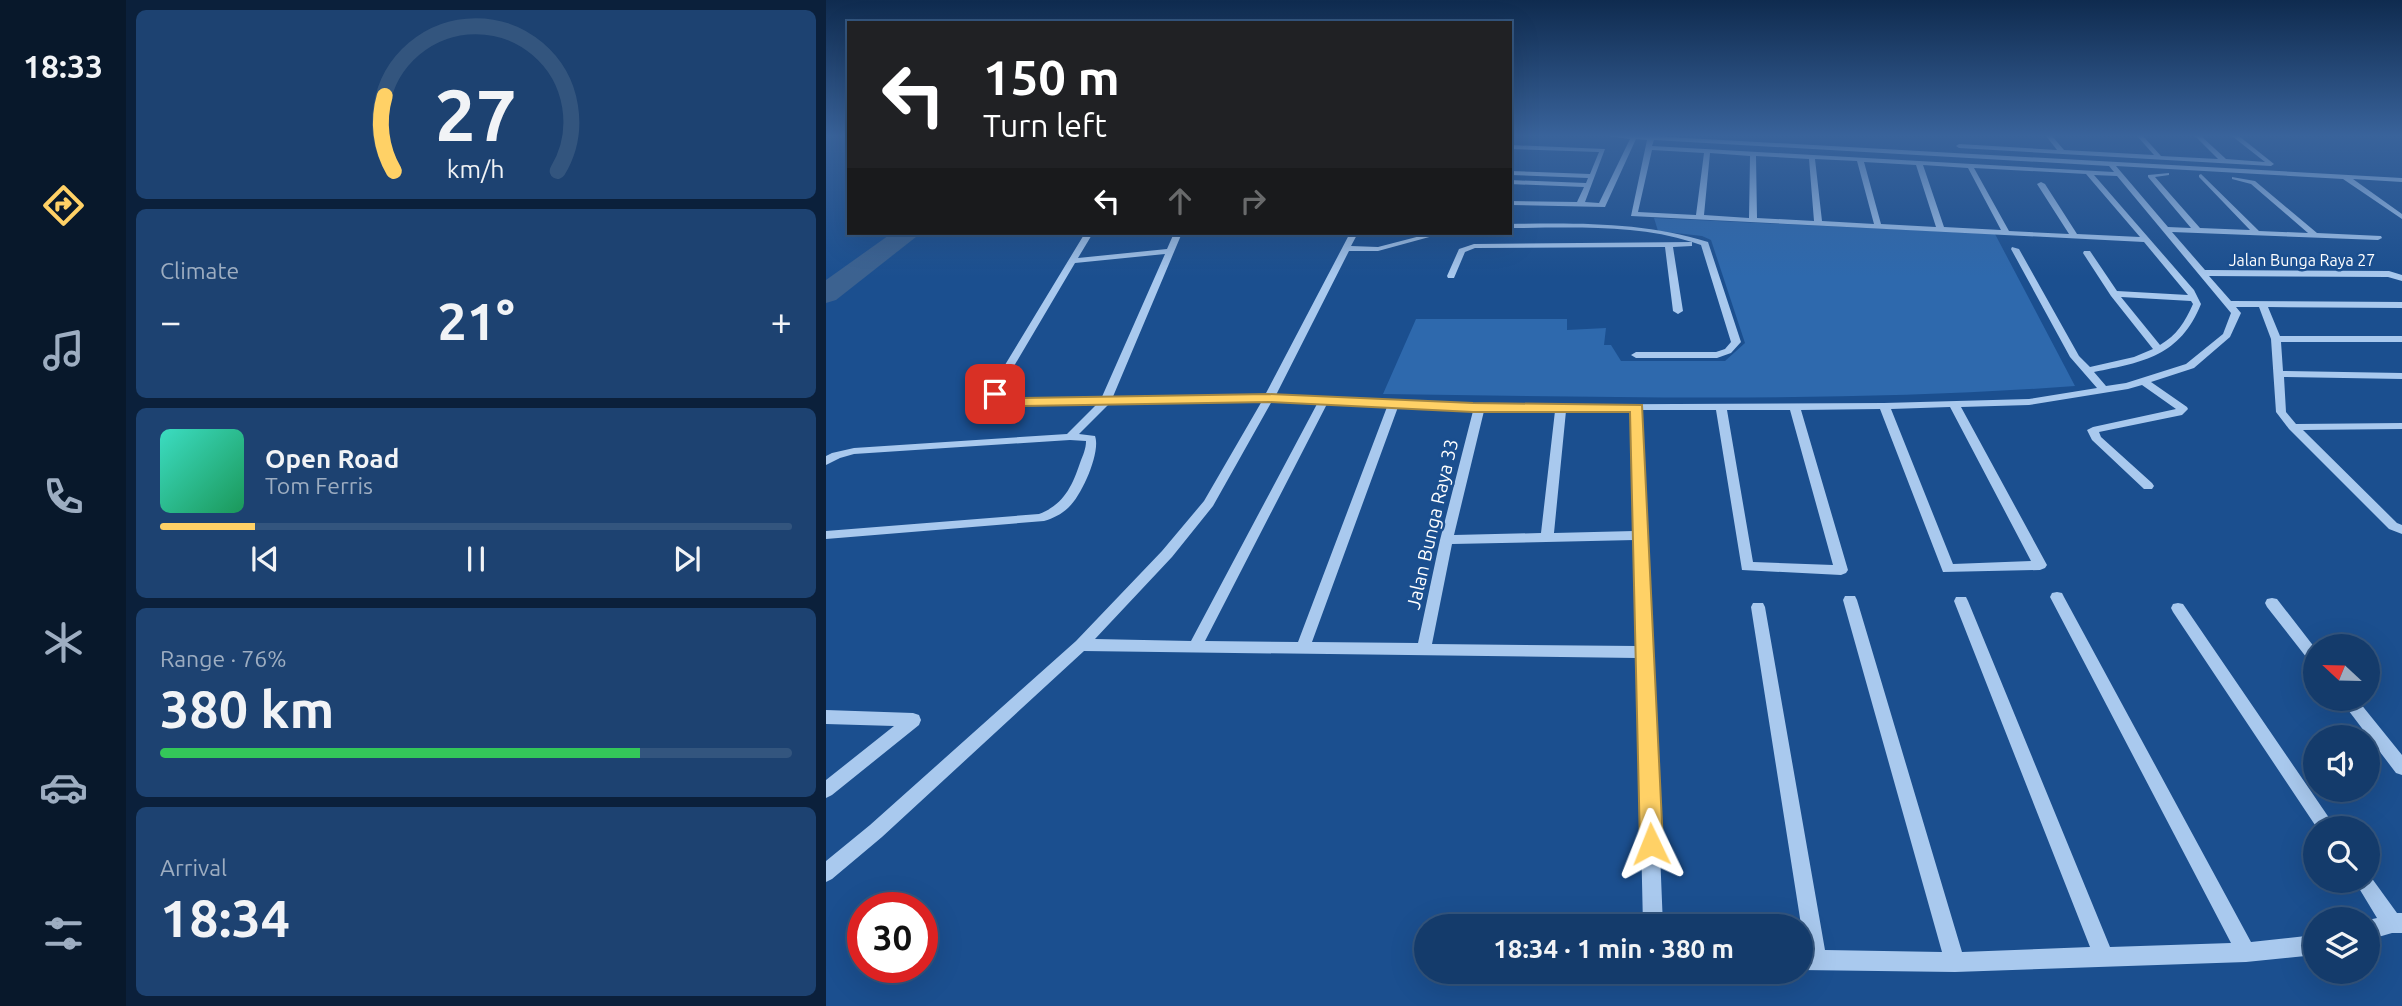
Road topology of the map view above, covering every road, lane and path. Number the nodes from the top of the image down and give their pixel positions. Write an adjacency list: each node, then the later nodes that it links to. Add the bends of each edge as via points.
1 (1535, 183): 17 (street)
2 (1612, 183): 19 (street, via 1602,205)
3 (1641, 183): 22 (street, via 1634,214)
4 (1704, 183): 22 (street)
5 (1753, 183): 23 (street)
6 (1814, 183): 24 (street)
7 (1866, 183): 26 (street)
8 (1926, 183): 27 (street)
9 (1979, 183): 30 (street)
10 (2097, 183): 39 (street)
11 (2126, 183): 28 (street)
12 (2156, 183): 29 (street)
13 (2208, 183): 31 (street)
14 (2252, 183): 36 (street)
15 (2353, 183): 21 (street)
16 (2041, 184): 37 (street)
17 (1588, 185): 19 (street)
18 (1512, 197): 19 (street)
19 (1581, 202): 20 (street)
20 (1512, 203)
21 (2402, 217)
22 (1700, 218): 23 (street)
23 (1753, 220): 24 (street)
24 (1818, 223): 26 (street)
25 (1512, 226): 40 (street, via 1601,227)
26 (1878, 226): 27 (street)
27 (1941, 229): 30 (street)
28 (2164, 229): 29 (street); 47 (street)
29 (2197, 230): 31 (street)
30 (2007, 233): 37 (street)
31 (2257, 233): 36 (street)
32 (1088, 235): 46 (street)
33 (1177, 235): 44 (street)
34 (1353, 235): 42 (street)
35 (1432, 235): 42 (street, via 1378,249)
36 (2315, 235): 38 (street)
37 (2074, 236): 39 (street)
38 (2378, 238)
39 (2146, 240): 51 (street)
40 (1705, 244): 41 (street); 59 (street, via 1737,342 1717,355)
41 (1669, 245): 48 (street, via 1474,246 1462,251); 55 (street)
42 (1346, 248): 65 (street)
43 (2015, 248): 60 (street)
44 (1170, 251): 46 (street); 66 (street)
45 (2087, 253): 50 (street)
46 (1072, 261): 66 (street, via 995,394 1023,402)
47 (2202, 273): 49 (street, Jalan Bunga Raya 27, via 2389,274); 52 (street)
48 (1451, 276)
49 (2402, 278)
50 (2114, 294): 51 (street); 58 (street)
51 (2194, 298): 58 (street, via 2197,304 2192,321 2181,336)
52 (2228, 304): 53 (street); 63 (street, via 2236,313 2227,335 2190,366)
53 (2263, 305): 54 (street); 56 (street)
54 (2402, 305)
55 (1678, 312)
56 (2276, 339): 57 (street); 61 (street)
57 (2402, 339)
58 (2159, 350): 60 (street)
59 (1636, 355)
60 (2087, 371): 64 (street)
61 (2279, 374): 62 (street); 77 (street, via 2281,412)
62 (2402, 376)
63 (2143, 381): 64 (street); 80 (street, via 2183,410 2093,430)
64 (2104, 390): 69 (street, via 2029,402)
65 (1269, 398): 66 (street); 67 (street); 93 (street, via 1209,503)
66 (1105, 402): 78 (street)
67 (1323, 402): 68 (street); 94 (street)
68 (1394, 402): 73 (street); 95 (street)
69 (1954, 404): 70 (street); 70 (street, via 2040,565 1948,569)
70 (1884, 406): 72 (street)
71 (1721, 407): 72 (street); 72 (street, via 1747,567 1841,570); 75 (street)
72 (1796, 407)
73 (1479, 408): 74 (street); 85 (street, Jalan Bunga Raya 33)
74 (1561, 408): 75 (street); 84 (street)
75 (1637, 408): 83 (street)
76 (2402, 426): 77 (street)
77 (2292, 428): 81 (street)
78 (1070, 438): 79 (street, via 854,451); 82 (street, via 1091,438 1092,446 1072,498 1059,513)
79 (831, 458)
80 (2148, 486)
81 (2402, 530)
82 (826, 535)
83 (1641, 535): 84 (street); 97 (street)
84 (1547, 537): 85 (street)
85 (1446, 540): 96 (street, Jalan Bunga Raya 33)
86 (2057, 597): 109 (street)
87 (1850, 600): 112 (street)
88 (1961, 601): 110 (street)
89 (2272, 603): 92 (street)
90 (1758, 607): 106 (street)
91 (2178, 608): 102 (street)
92 (2303, 643)
93 (1081, 645): 94 (street); 103 (street)
94 (1195, 647): 95 (street)
95 (1303, 648): 96 (street)
96 (1424, 649): 97 (street)
97 (1645, 652): 105 (street)
98 (2357, 711): 100 (street)
99 (826, 717): 101 (street, via 914,720)
100 (2402, 768)
101 (826, 790)
102 (2319, 816)
103 (826, 873)
104 (2373, 893): 107 (street)
105 (1654, 914)
106 (1802, 914)
107 (2397, 923)
108 (2303, 946): 109 (street)
109 (2246, 952): 110 (street)
110 (2104, 957): 112 (street)
111 (1813, 961): 112 (street)
112 (1955, 962)

